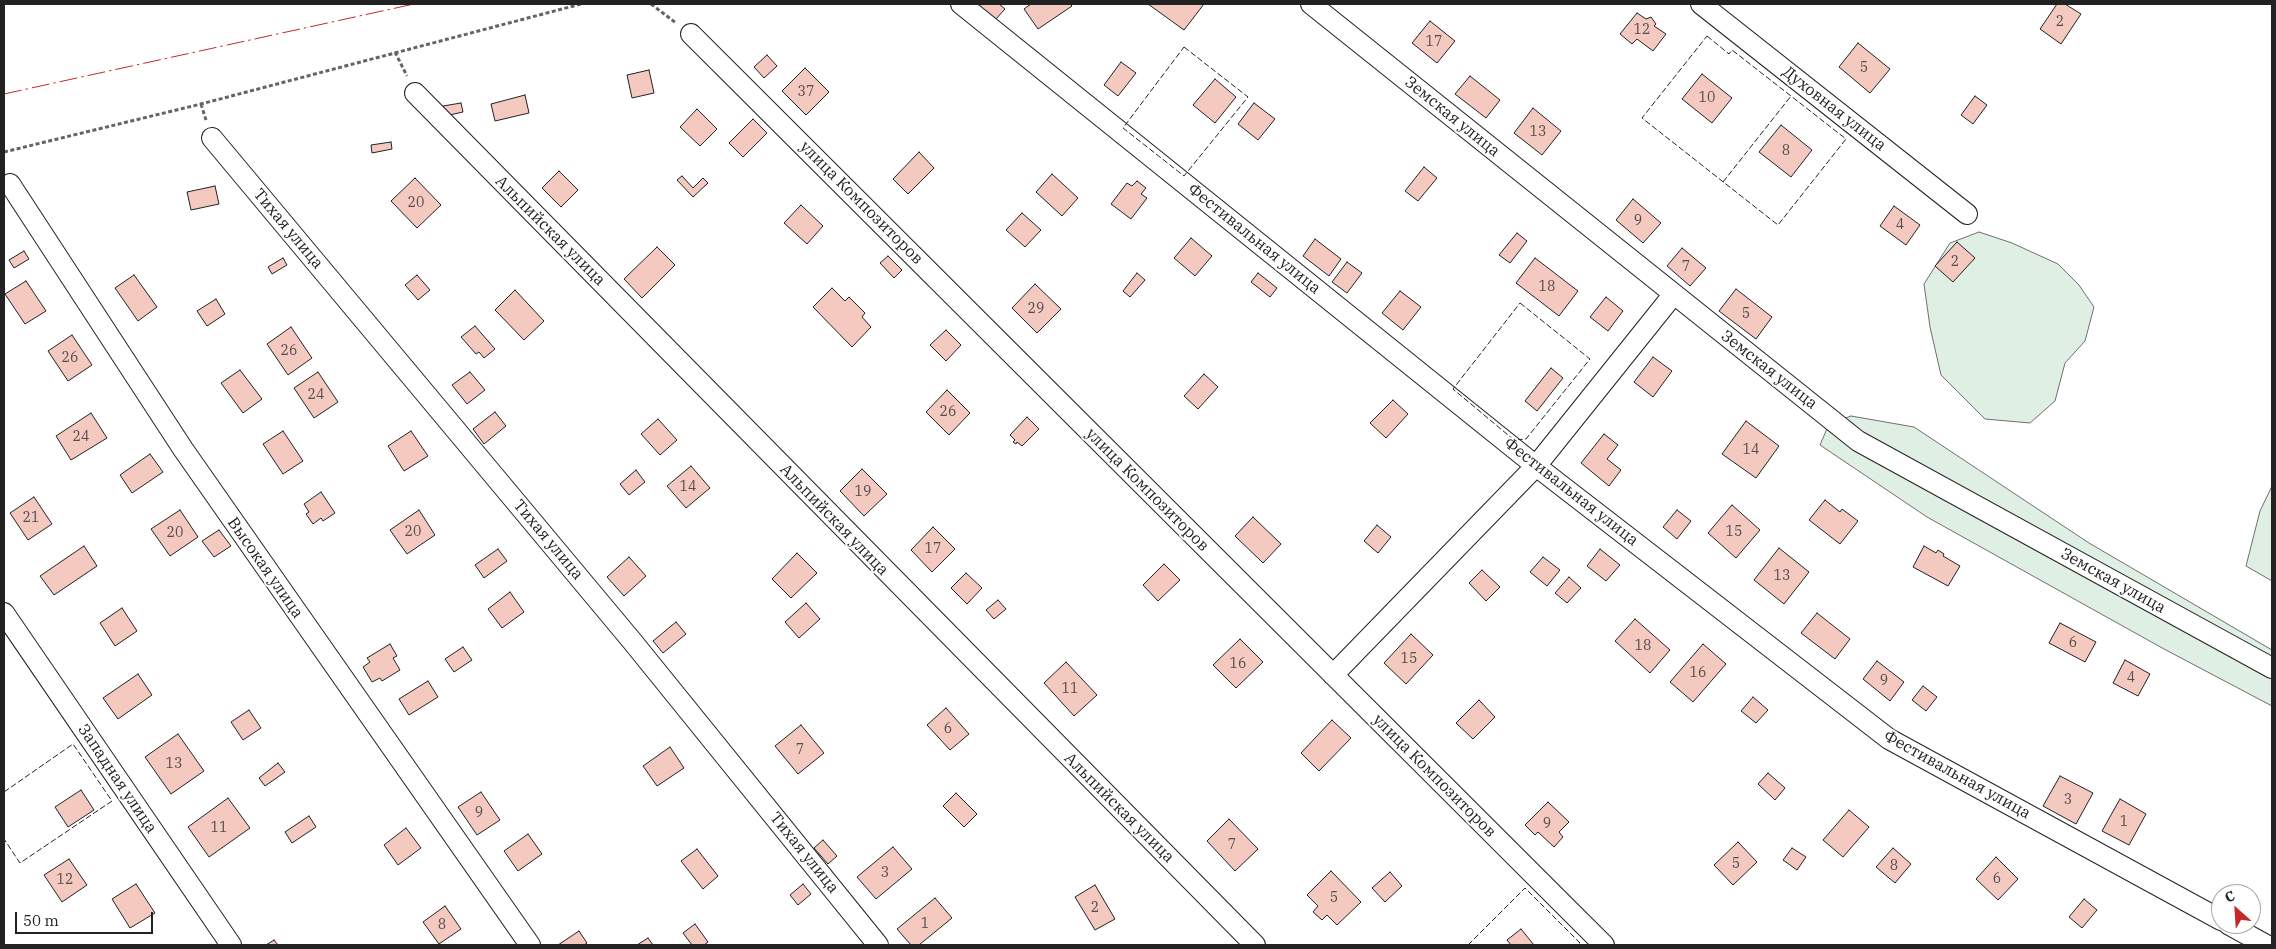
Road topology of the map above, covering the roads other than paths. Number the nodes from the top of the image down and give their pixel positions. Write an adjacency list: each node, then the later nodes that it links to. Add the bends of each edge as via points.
1 (961, 4): 10 (street, Фестивальная улица)
2 (1311, 4): 9 (street, Земская улица)
3 (1701, 4): 8 (street, Духовная улица)
4 (691, 34): 13 (street, улица Композиторов)
5 (414, 93): 19 (street, Альпийская улица)
6 (212, 138): 18 (street, Тихая улица, via 632,641)
7 (10, 184): 17 (street, Высокая улица, via 183,450)
8 (1967, 214)
9 (1673, 295): 10 (street); 12 (street, Земская улица, via 1858,441)
10 (1536, 466): 13 (street); 14 (street, Фестивальная улица, via 1889,739)
11 (4, 612): 16 (street, Западная улица)
12 (2272, 668)
13 (1333, 675): 20 (street, улица Композиторов)
14 (2211, 915)
15 (2246, 934): 21 (street)
16 (231, 945)
17 (530, 945)
18 (878, 945)
19 (1255, 945)
20 (1604, 945)
21 (2266, 945)

